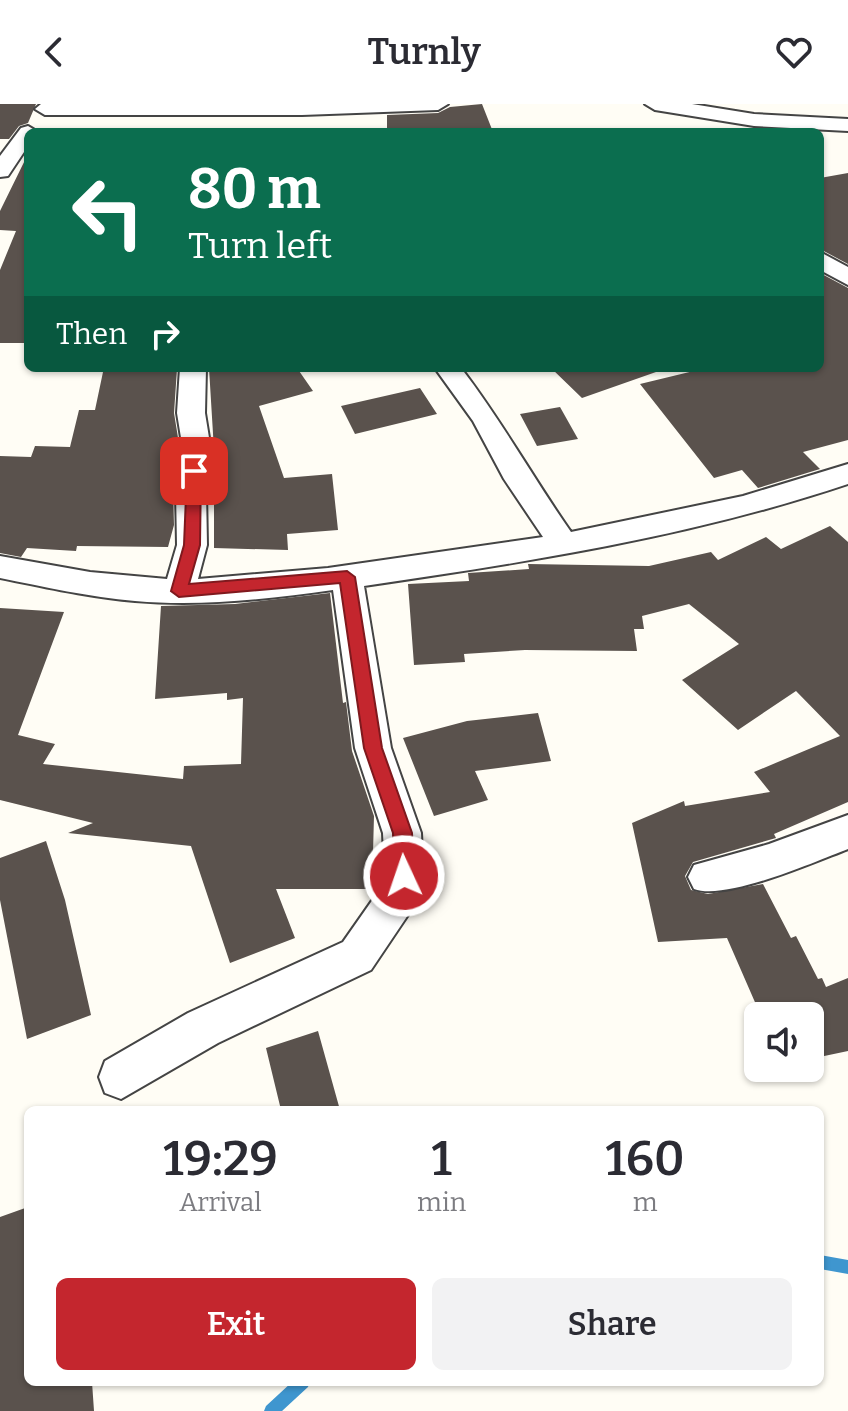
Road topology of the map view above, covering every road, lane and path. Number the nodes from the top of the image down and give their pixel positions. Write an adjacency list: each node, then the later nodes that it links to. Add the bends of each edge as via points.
1 (438, 104): 4 (street)
2 (655, 104): 6 (street)
3 (782, 104): 6 (street)
4 (235, 106): 5 (street); 9 (street, via 213,118)
5 (45, 107): 8 (street)
6 (801, 124): 7 (street)
7 (848, 125)
8 (31, 128)
9 (207, 128)
10 (24, 138): 11 (street)
11 (0, 171)
12 (824, 262): 13 (street)
13 (848, 278)
14 (193, 372): 20 (street, via 191,413 197,450 192,545)
15 (451, 372): 17 (street)
16 (848, 474): 17 (street, via 790,494)
17 (564, 545): 19 (street)
18 (0, 567): 20 (street, via 77,583)
19 (347, 577): 20 (street); 23 (street, via 373,748 402,833 404,876 394,902 357,956 203,1028)
20 (179, 591)
21 (848, 832): 22 (street)
22 (708, 877)
23 (121, 1077)

